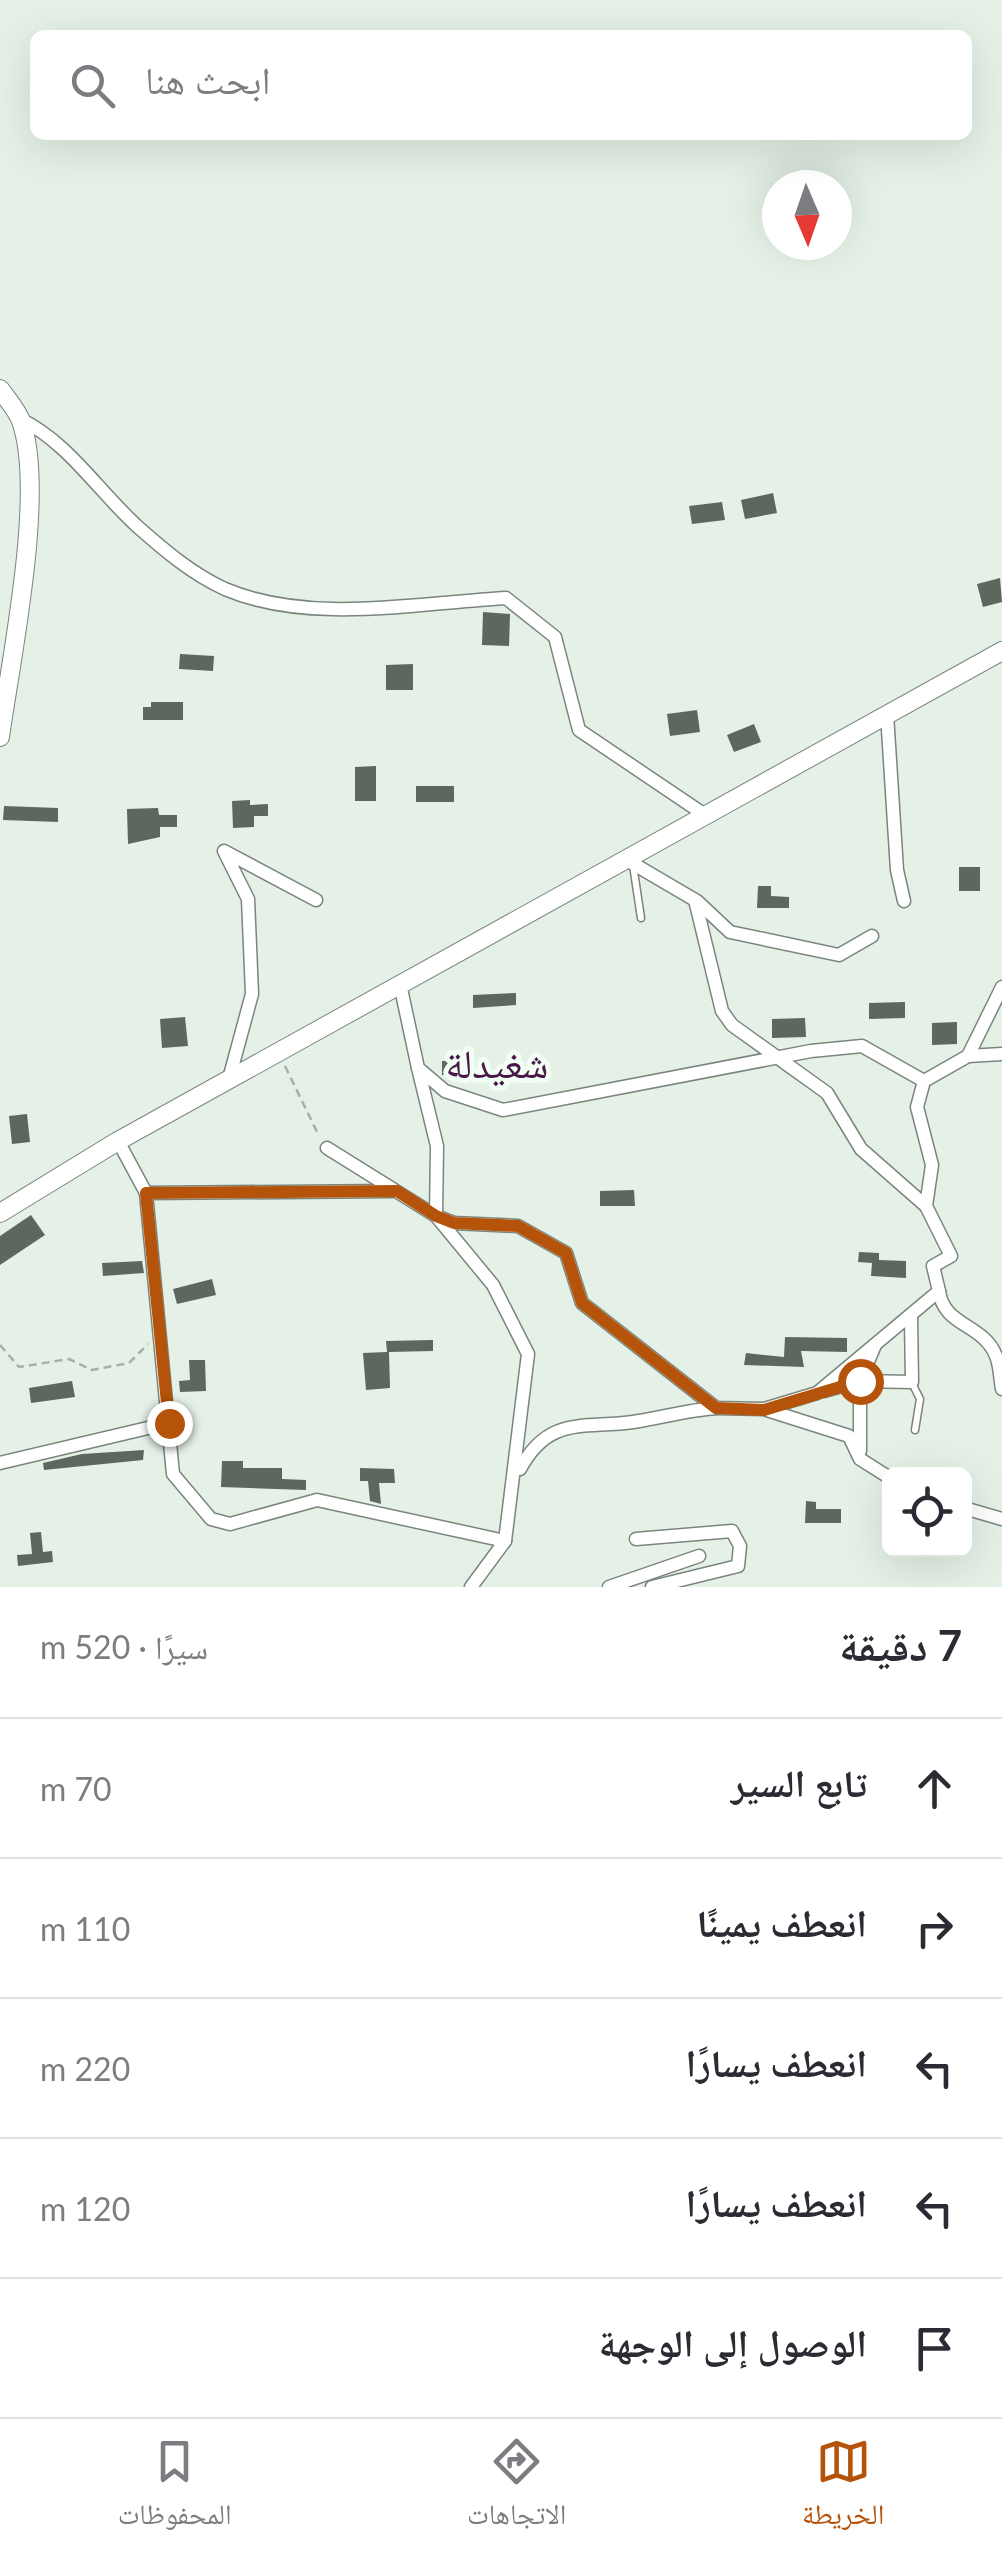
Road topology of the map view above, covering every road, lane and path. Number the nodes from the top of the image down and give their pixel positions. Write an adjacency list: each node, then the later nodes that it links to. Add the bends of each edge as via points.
1 (0, 388): 2 (street)
2 (20, 419): 5 (street, via 29,508); 6 (street, via 47,432 168,554 225,589 276,604 338,607 506,598 555,636 580,730)
3 (1002, 651): 4 (street)
4 (887, 714): 6 (street); 10 (street)
5 (0, 737)
6 (705, 814): 7 (street)
7 (632, 859): 9 (street); 11 (lane); 13 (street)
8 (316, 900): 20 (street, via 224,852 248,899 252,994)
9 (695, 900): 12 (street, via 730,932 839,955); 18 (street, via 722,1011)
10 (904, 901)
11 (642, 918)
12 (872, 936)
13 (400, 984): 15 (street); 19 (street)
14 (1002, 987): 17 (street)
15 (278, 1052): 20 (street); 23 (path)
16 (1002, 1054): 17 (street)
17 (968, 1056): 21 (street)
18 (774, 1059): 19 (street, via 503,1110 445,1090); 21 (street, via 862,1046); 26 (street, via 827,1093 861,1149)
19 (418, 1068): 28 (street, via 437,1146)
20 (228, 1079): 22 (street)
21 (924, 1081): 26 (street, via 917,1107 932,1166)
22 (118, 1141): 25 (street); 27 (street)
23 (326, 1148): 24 (street)
24 (397, 1191): 25 (street); 28 (street)
25 (146, 1193): 31 (street)
26 (926, 1206): 29 (street, via 952,1256 933,1266)
27 (0, 1212)
28 (436, 1216): 38 (street, via 518,1226 566,1253 582,1303); 45 (street, via 493,1285 528,1354)
29 (939, 1290): 30 (street); 36 (street, via 942,1308 974,1328 996,1354)
30 (911, 1318): 32 (street); 35 (street)
31 (160, 1333): 33 (path, via 129,1363 92,1370 69,1360 20,1366); 40 (street)
32 (876, 1342): 34 (street); 37 (street)
33 (0, 1345)
34 (860, 1381): 35 (street); 37 (street); 42 (street)
35 (912, 1382): 41 (lane, via 920,1399)
36 (1002, 1389)
37 (817, 1393): 39 (street)
38 (716, 1408): 39 (street); 45 (street, via 576,1423 530,1449)
39 (764, 1410): 42 (street, via 849,1436)
40 (169, 1423): 43 (street); 49 (street, via 173,1474 212,1519 230,1524 317,1500)
41 (915, 1430)
42 (860, 1459): 44 (street)
43 (0, 1464)
44 (882, 1473)
45 (514, 1481): 49 (street)
46 (972, 1510): 47 (street)
47 (1002, 1519)
48 (636, 1539): 53 (street, via 732,1531 740,1546 738,1566)
49 (504, 1541): 51 (street)
50 (699, 1556): 52 (street)
51 (471, 1587)
52 (609, 1587)
53 (652, 1587)

